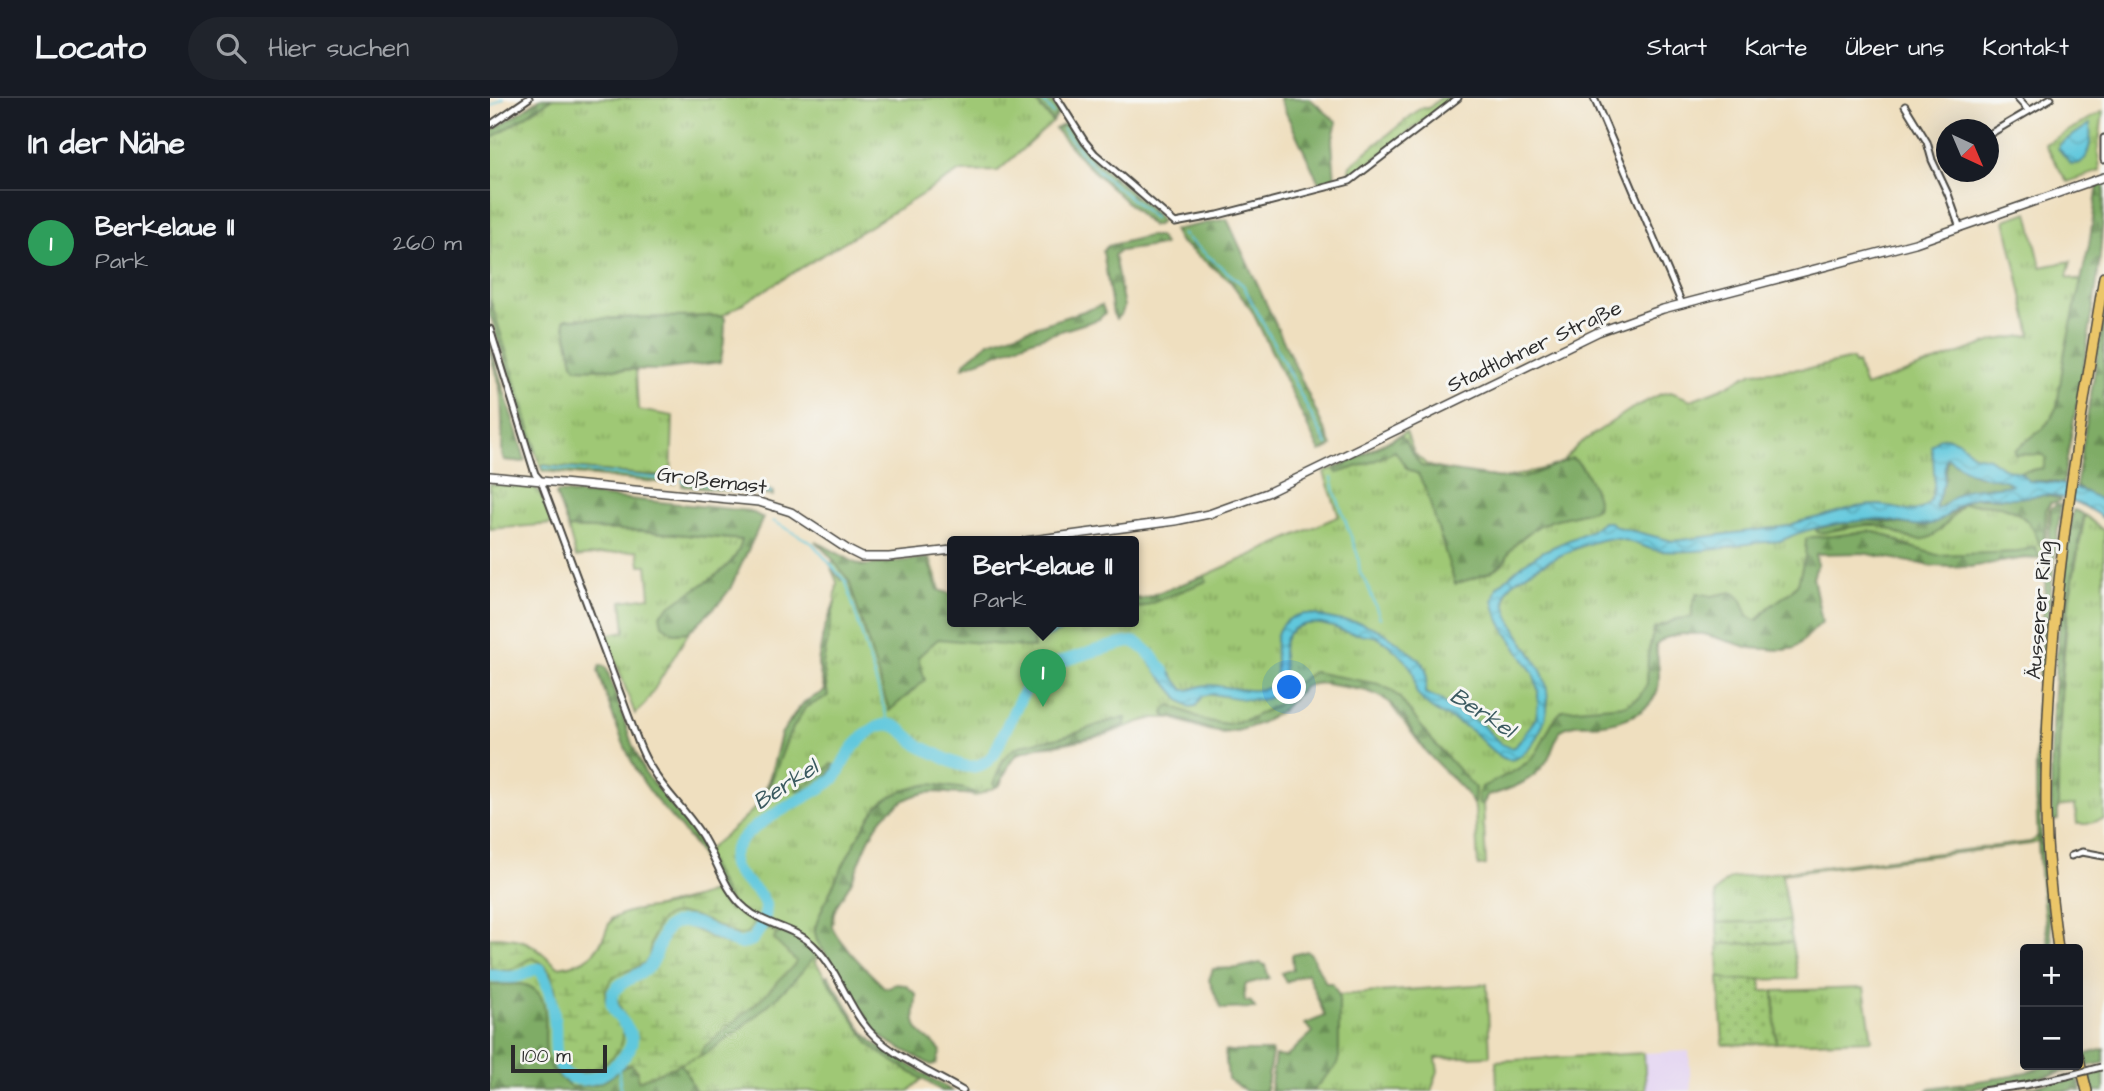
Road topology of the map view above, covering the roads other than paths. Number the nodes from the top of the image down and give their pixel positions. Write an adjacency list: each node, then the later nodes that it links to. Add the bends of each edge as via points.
1 (529, 98): 9 (street)
2 (1057, 98): 3 (street, via 1095,154 1175,223 1350,181)
3 (1458, 98)
4 (1594, 98): 16 (street)
5 (2017, 98): 8 (street)
6 (2051, 98): 8 (street)
7 (1906, 106): 14 (street, via 1929,147)
8 (2029, 111): 10 (street)
9 (490, 125)
10 (1999, 129)
11 (2104, 138): 12 (street)
12 (2104, 160)
13 (2104, 177): 14 (street, Stadtlohner Straße)
14 (1960, 228): 16 (street, Stadtlohner Straße)
15 (2104, 277): 24 (main road, Äusserer Ring, via 2064,528 2052,646 2046,807)
16 (1682, 304): 20 (street, Stadtlohner Straße, via 1598,332 1230,507 1175,521)
17 (490, 328): 19 (street)
18 (490, 476): 19 (street, Großemast)
19 (541, 481): 21 (street, Großemast, via 775,505 862,557); 27 (street, via 646,762 699,831 737,900 753,914 817,948 876,1038)
20 (1062, 536)
21 (947, 551)
22 (2071, 856): 23 (street, via 2082,852)
23 (2104, 856)
24 (2057, 944)
25 (2102, 1067): 28 (street, bridge)
26 (2082, 1070): 29 (main road)
27 (963, 1091)
28 (1982, 1091)
29 (2087, 1091)

